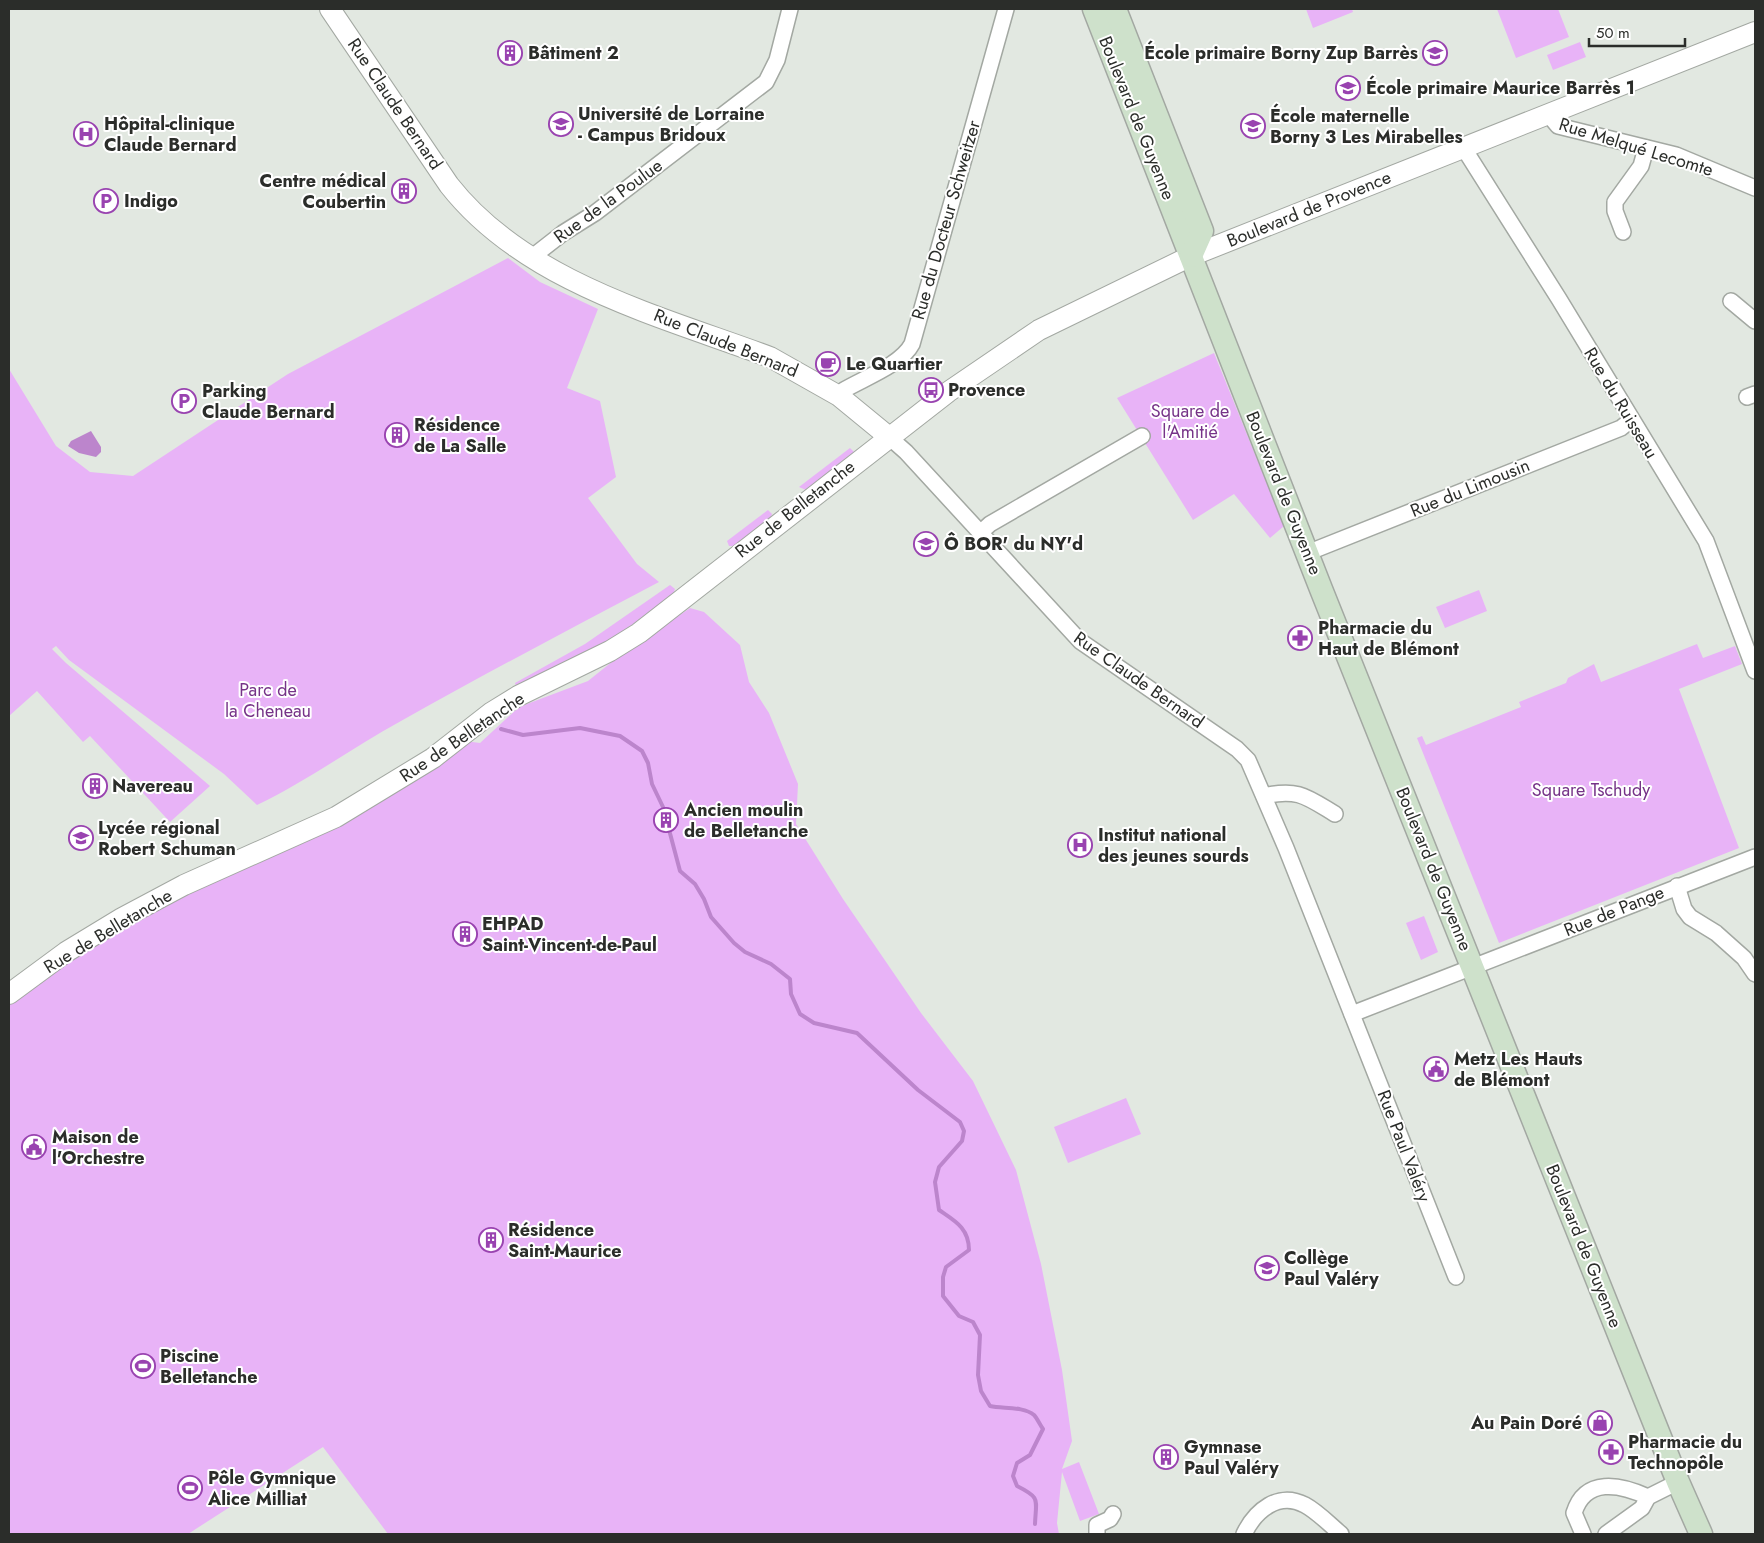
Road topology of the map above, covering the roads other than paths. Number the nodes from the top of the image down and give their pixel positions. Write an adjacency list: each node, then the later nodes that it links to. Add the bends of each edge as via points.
1 (330, 9): 14 (street, Rue Claude Bernard, via 457,196)
2 (790, 9): 14 (street, Rue de la Poulue, via 777,60 766,82 595,213 563,232)
3 (1006, 9): 17 (street, Rue du Docteur Schweitzer, via 909,351)
4 (1094, 9): 7 (main road, Boulevard de Guyenne)
5 (1115, 9): 7 (main road, Boulevard de Guyenne)
6 (1755, 32): 8 (street, Boulevard de Provence)
7 (1122, 55): 13 (main road, Boulevard de Guyenne)
8 (1548, 114): 9 (street, Boulevard de Provence); 10 (street, Rue Melqué Lecomte, via 1558,126)
9 (1463, 147): 13 (street, Boulevard de Provence); 18 (street, Rue du Ruisseau)
10 (1646, 148): 11 (street, Rue Melqué Lecomte, via 1696,162); 12 (street, via 1641,166 1616,202 1615,212)
11 (1755, 188)
12 (1623, 232)
13 (1191, 256): 19 (street, Boulevard de Provence, via 1039,330); 22 (main road, Boulevard de Guyenne)
14 (530, 258): 17 (street, Rue Claude Bernard, via 606,296 770,357)
15 (1731, 301): 16 (street)
16 (1755, 321)
17 (839, 396): 19 (street, Rue Claude Bernard)
18 (1632, 420): 22 (street, Rue du Limousin, via 1621,428); 23 (street, Rue du Ruisseau, via 1706,541)
19 (889, 436): 21 (street, Rue Claude Bernard); 30 (street, Rue de Belletanche, via 639,633 610,651 518,696 433,758 336,817 184,885 122,918 66,952)
20 (1142, 436): 21 (street, via 990,524)
21 (980, 534): 24 (street, Rue Claude Bernard, via 1080,641 1243,754)
22 (1307, 553): 28 (main road, Boulevard de Guyenne)
23 (1755, 671)
24 (1264, 796): 25 (street, via 1283,792 1304,795); 31 (street, Rue Claude Bernard)
25 (1335, 814)
26 (1755, 857): 27 (street, Rue de Pange)
27 (1676, 886): 28 (street, Rue de Pange); 29 (street, via 1690,918 1716,933 1744,958)
28 (1473, 967): 31 (street); 33 (main road, Boulevard de Guyenne)
29 (1755, 974)
30 (9, 994)
31 (1352, 1014): 32 (street, Rue Paul Valéry)
32 (1456, 1277)
33 (1678, 1482): 34 (street); 41 (main road, Boulevard de Guyenne, via 1677,1504); 42 (main road, Boulevard de Guyenne)
34 (1648, 1497): 39 (street, via 1633,1490 1607,1486 1591,1489 1578,1500 1574,1514); 40 (street, via 1642,1508)
35 (1113, 1514): 36 (street, via 1097,1525)
36 (1097, 1534)
37 (1244, 1534): 38 (street, via 1259,1511 1288,1500 1307,1506)
38 (1341, 1534)
39 (1583, 1534)
40 (1606, 1534)
41 (1689, 1534)
42 (1701, 1534)

